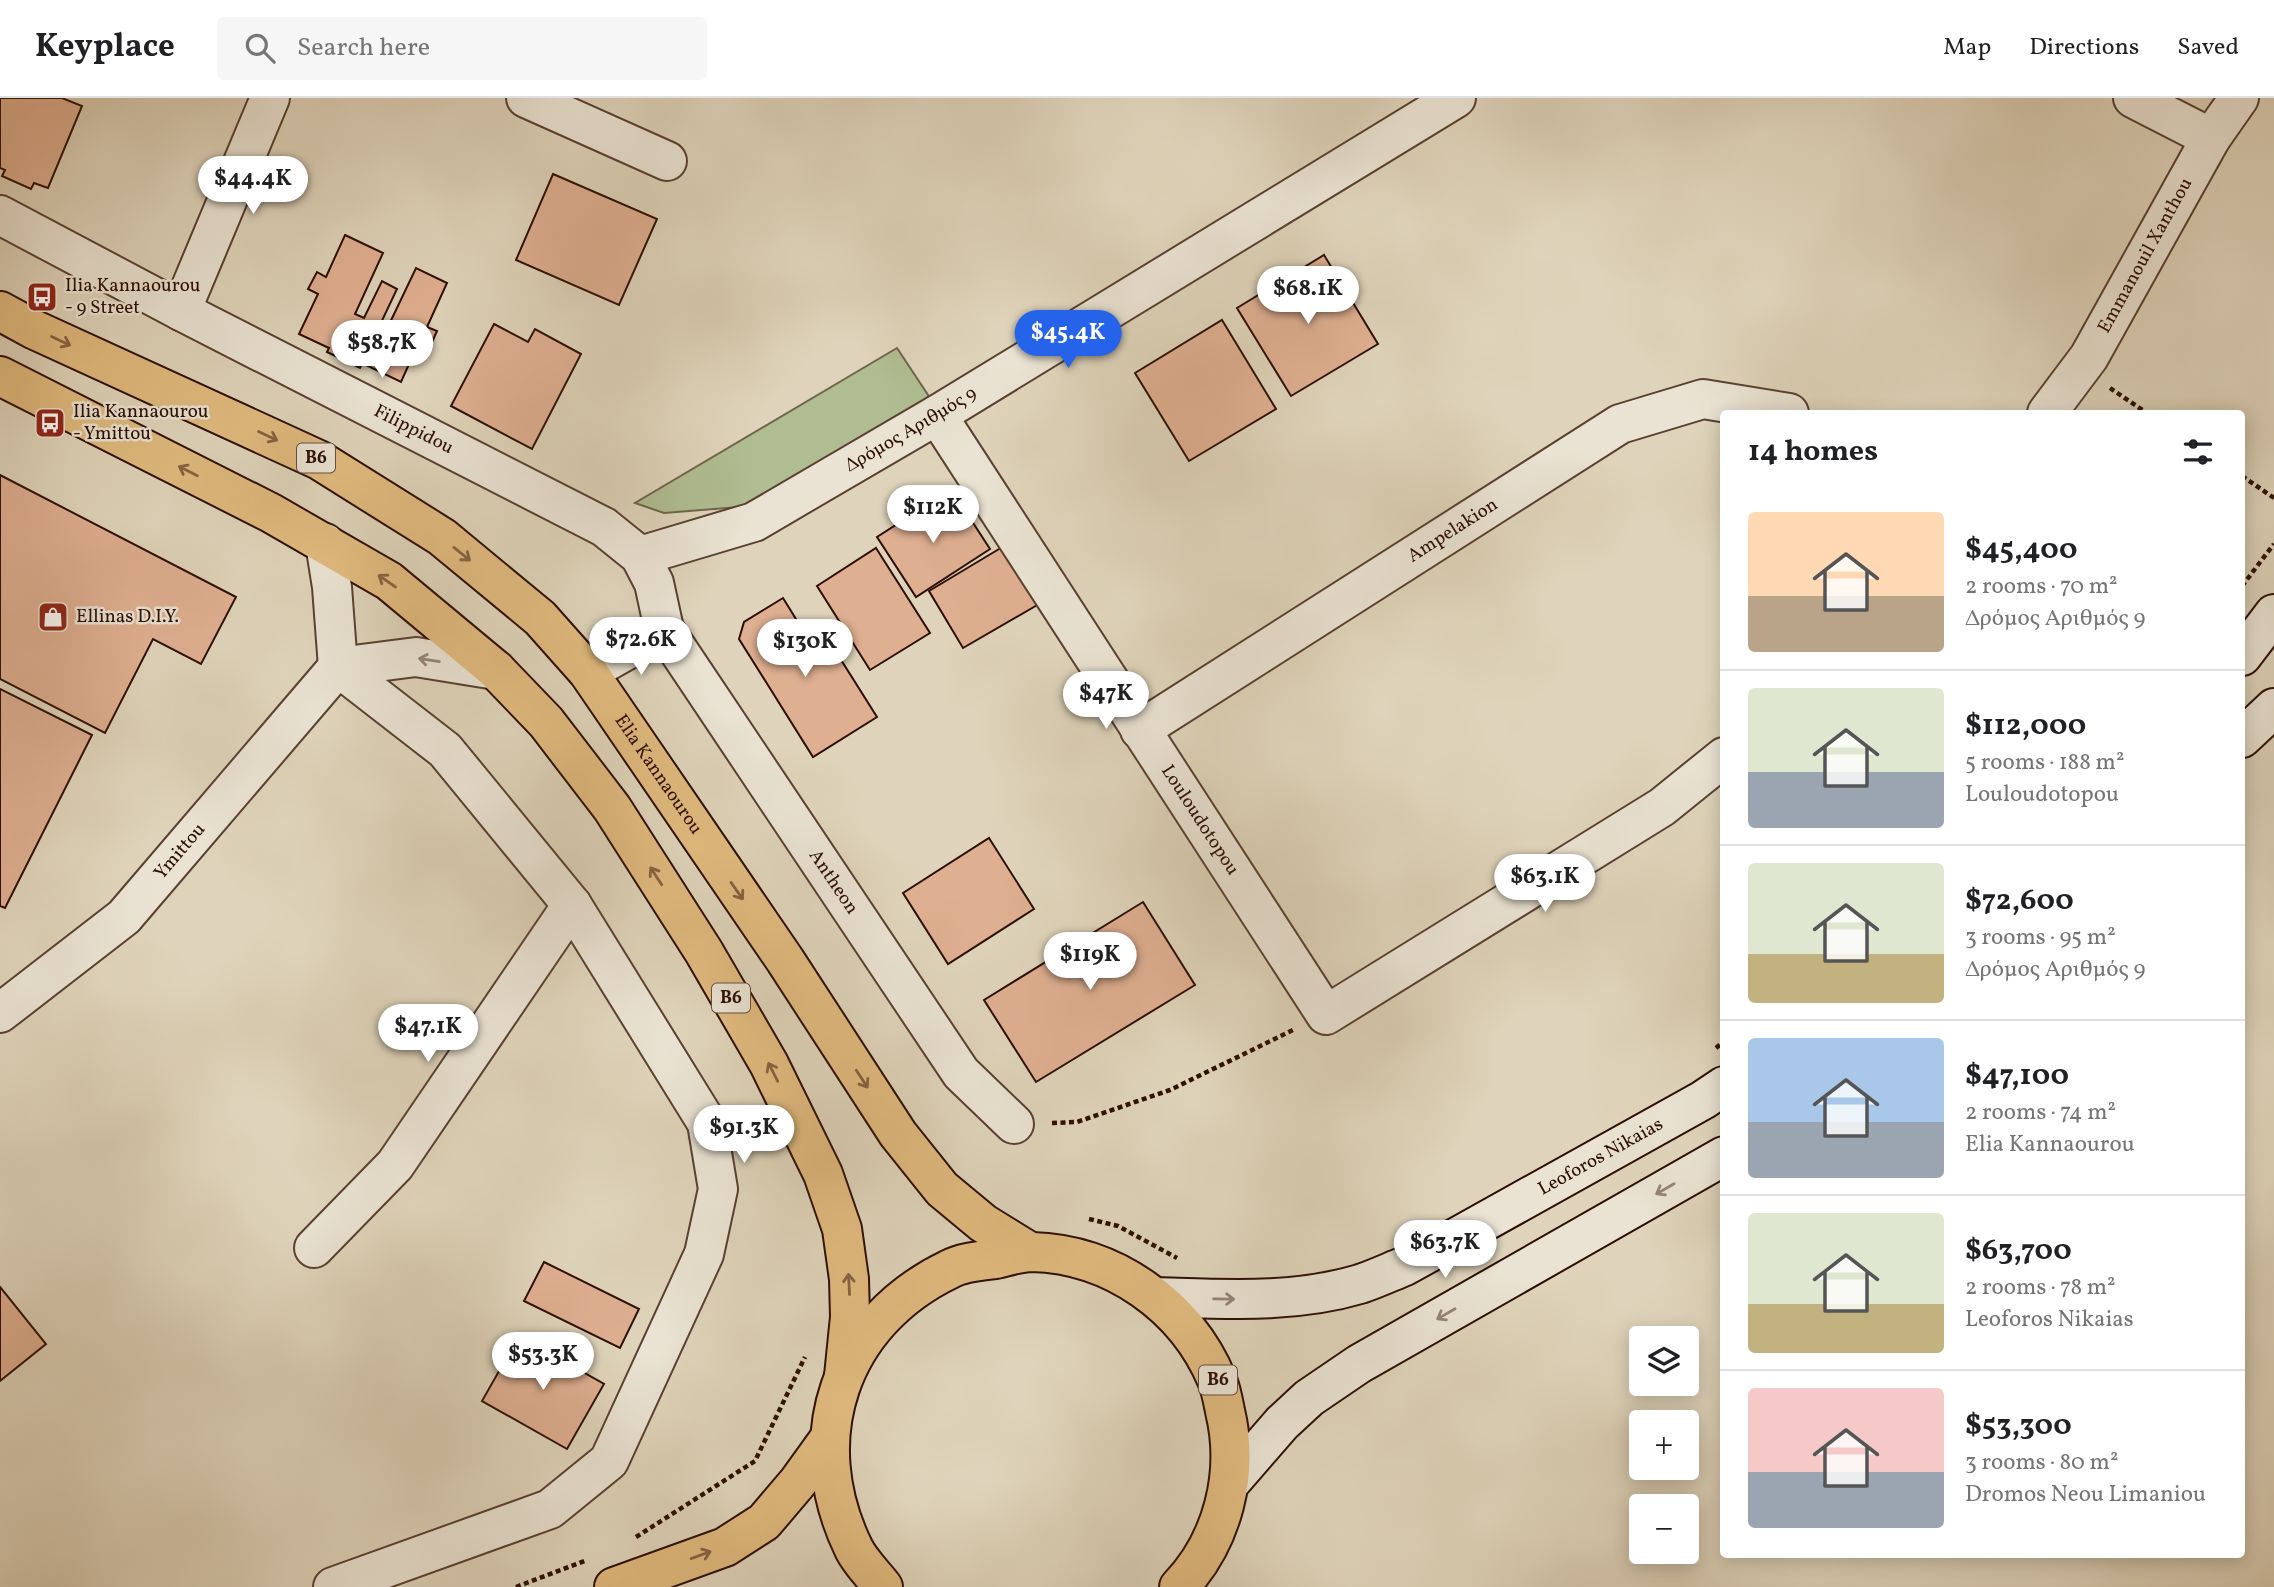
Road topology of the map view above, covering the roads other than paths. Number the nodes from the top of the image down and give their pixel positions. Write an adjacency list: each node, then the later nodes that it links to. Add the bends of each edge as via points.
1 (270, 98): 10 (street)
2 (526, 98): 7 (street)
3 (1456, 98): 14 (street, Δρόμος Αριθμός 9)
4 (2133, 98): 6 (street)
5 (2239, 98): 6 (street, Emmanouil Xanthou)
6 (2211, 138): 13 (street, Emmanouil Xanthou, via 2089,357)
7 (667, 161)
8 (0, 215): 10 (street, Filippidou)
9 (0, 311): 22 (main road, Elia Kannaourou / B6, one-way to 22, via 318,460 442,537 540,618)
10 (181, 311): 16 (street, Filippidou, via 604,527)
11 (0, 376): 15 (main road, B6, one-way to 11)
12 (1770, 410): 23 (street, Ampelakion, via 1703,399 1620,424)
13 (2049, 410)
14 (937, 415): 16 (street, Δρόμος Αριθμός 9, via 754,522); 23 (street, Louloudotopou)
15 (325, 543): 20 (street); 21 (main road, B6, one-way to 15, via 389,581)
16 (640, 556): 18 (street, Filippidou, via 654,583)
17 (2274, 614): 19 (street)
18 (664, 629): 22 (street); 28 (street, Antheon, via 961,1073)
19 (2245, 652)
20 (338, 667): 21 (street, one-way to 20, via 416,657); 25 (street, via 445,750); 26 (street, Ymittou, via 124,917)
21 (496, 670): 33 (main road, B6, one-way to 21, via 850,1317 842,1229 823,1174 769,1064 612,808 546,722)
22 (588, 672): 31 (main road, Elia Kannaourou / B6, one-way to 31, via 898,1135 942,1189 983,1223)
23 (1140, 730): 24 (street, Louloudotopou, via 1325,1014 1662,807)
24 (1720, 760)
25 (572, 905): 30 (street, via 395,1165); 37 (street, via 707,1123 718,1189 704,1254 609,1461 550,1509)
26 (0, 1013)
27 (1716, 1070): 32 (street, Leoforos Nikaias, one-way to 27, via 1261,1300 1315,1294 1405,1266 1703,1100)
28 (1014, 1125)
29 (1720, 1158): 35 (street, one-way to 35, via 1359,1364 1309,1398)
30 (314, 1248)
31 (1030, 1252): 32 (main road, B6, via 1097,1264); 33 (main road, B6, via 952,1267 920,1286 887,1311)
32 (1156, 1297): 35 (main road, B6, via 1193,1335 1218,1381 1230,1431)
33 (844, 1376): 34 (main road, B6)
34 (829, 1439): 38 (main road, one-way to 34, via 725,1547 764,1522); 39 (main road, B6, via 834,1497 855,1551)
35 (1229, 1484): 36 (main road, B6)
36 (1216, 1530): 40 (main road, B6, via 1193,1572); 41 (main road, B6)
37 (332, 1587)
38 (614, 1587)
39 (883, 1587)
40 (1179, 1587)
41 (1206, 1587)

